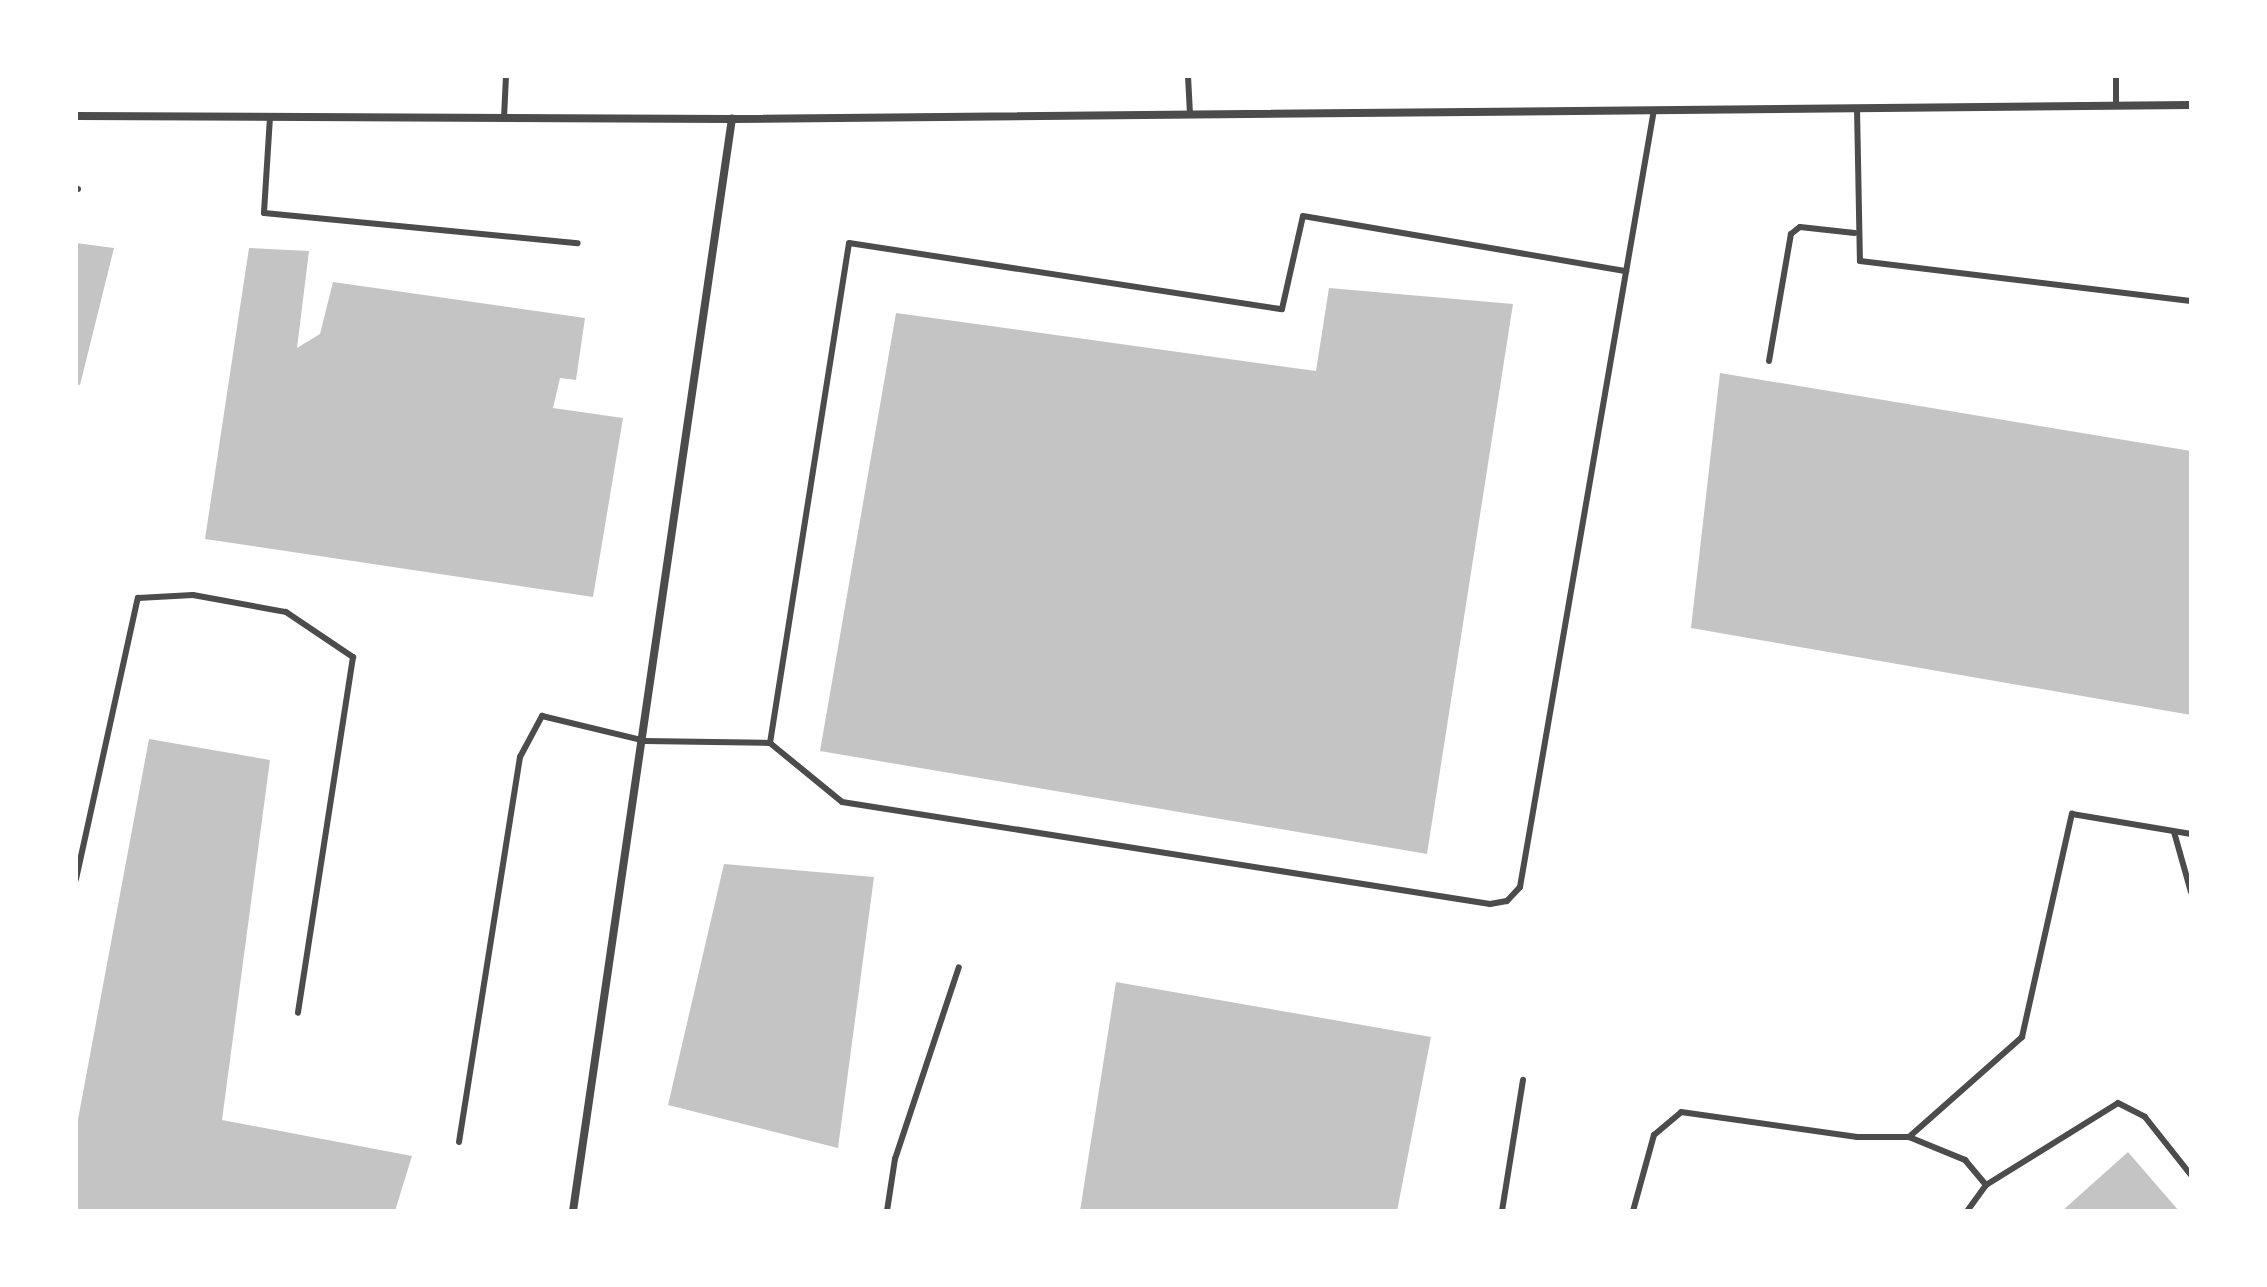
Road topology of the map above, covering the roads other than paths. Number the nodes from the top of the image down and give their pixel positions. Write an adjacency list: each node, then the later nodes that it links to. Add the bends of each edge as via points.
1 (506, 76): 11 (lane)
2 (1188, 76): 8 (lane)
3 (2116, 76): 5 (lane)
4 (2191, 105): 5 (street)
5 (2116, 106): 6 (street)
6 (1857, 108): 7 (street); 13 (lane)
7 (1654, 110): 8 (street); 15 (lane)
8 (1190, 114): 12 (street)
9 (76, 116): 10 (street)
10 (270, 117): 11 (street); 14 (lane, via 264,213)
11 (504, 118): 12 (street)
12 (732, 119): 18 (street)
13 (1855, 233): 16 (lane, via 1855,253 1866,264); 17 (lane, via 1800,227 1791,234)
14 (578, 243)
15 (1626, 271): 19 (lane, via 1303,216 1282,309 849,243); 19 (lane, via 1520,887 1507,901 1490,904 842,802)
16 (2191, 301)
17 (1769, 361)
18 (645, 741): 19 (lane); 28 (lane, via 542,716 520,757); 31 (street)
19 (770, 743)
20 (2174, 832): 21 (lane); 23 (lane); 27 (lane, via 2072,814 2022,1037)
21 (2191, 834)
22 (76, 879): 25 (lane, via 138,598 193,595 286,612 353,657)
23 (2191, 892)
24 (959, 967): 32 (lane, via 895,1159)
25 (298, 1013)
26 (1523, 1080): 33 (lane)
27 (1909, 1137): 30 (lane, via 1965,1160); 34 (lane, via 1857,1137 1681,1112 1654,1135)
28 (459, 1142)
29 (2191, 1175): 30 (lane, via 2145,1117 2118,1103)
30 (1986, 1185): 35 (lane)
31 (573, 1211)
32 (887, 1211)
33 (1502, 1211)
34 (1633, 1211)
35 (1967, 1211)

